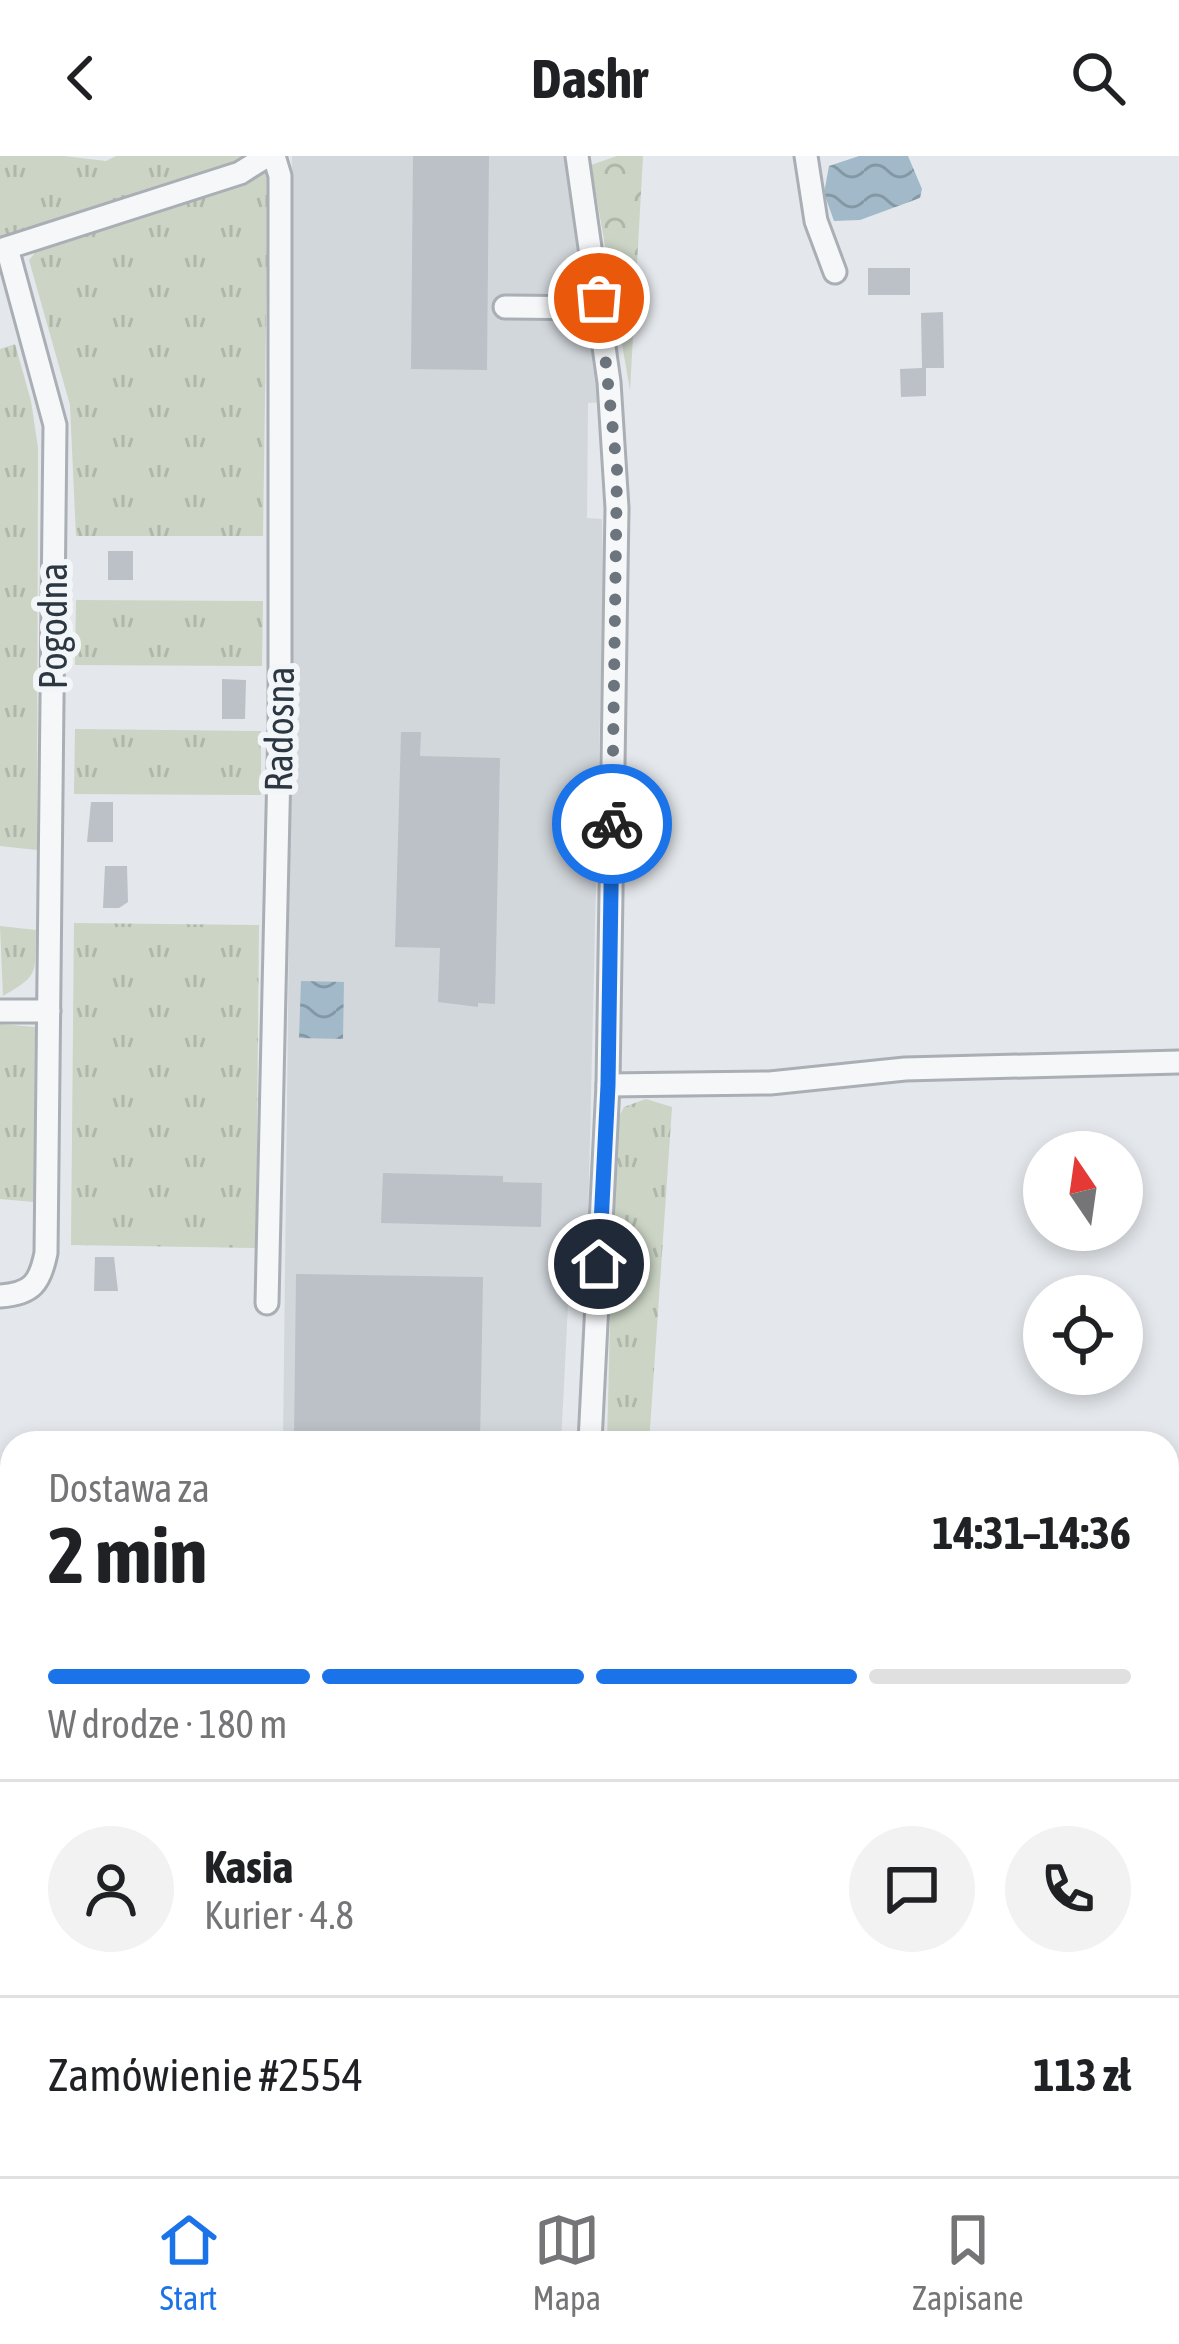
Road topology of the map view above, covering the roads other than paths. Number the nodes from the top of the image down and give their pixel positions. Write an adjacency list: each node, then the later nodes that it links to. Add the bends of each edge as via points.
1 (270, 156): 4 (street, Radosna); 13 (street, Radosna, via 280,176 280,723)
2 (577, 156): 7 (street)
3 (806, 156): 5 (street, via 815,221)
4 (4, 249): 9 (street, Pogodna, via 55,425)
5 (835, 272)
6 (505, 307): 7 (street)
7 (601, 308): 11 (street, via 617,469)
8 (0, 1011): 9 (street)
9 (49, 1011): 12 (street, Pogodna, via 46,1253 34,1287)
10 (1179, 1062): 11 (street)
11 (608, 1085): 14 (street)
12 (0, 1296)
13 (267, 1304)
14 (591, 1431)

